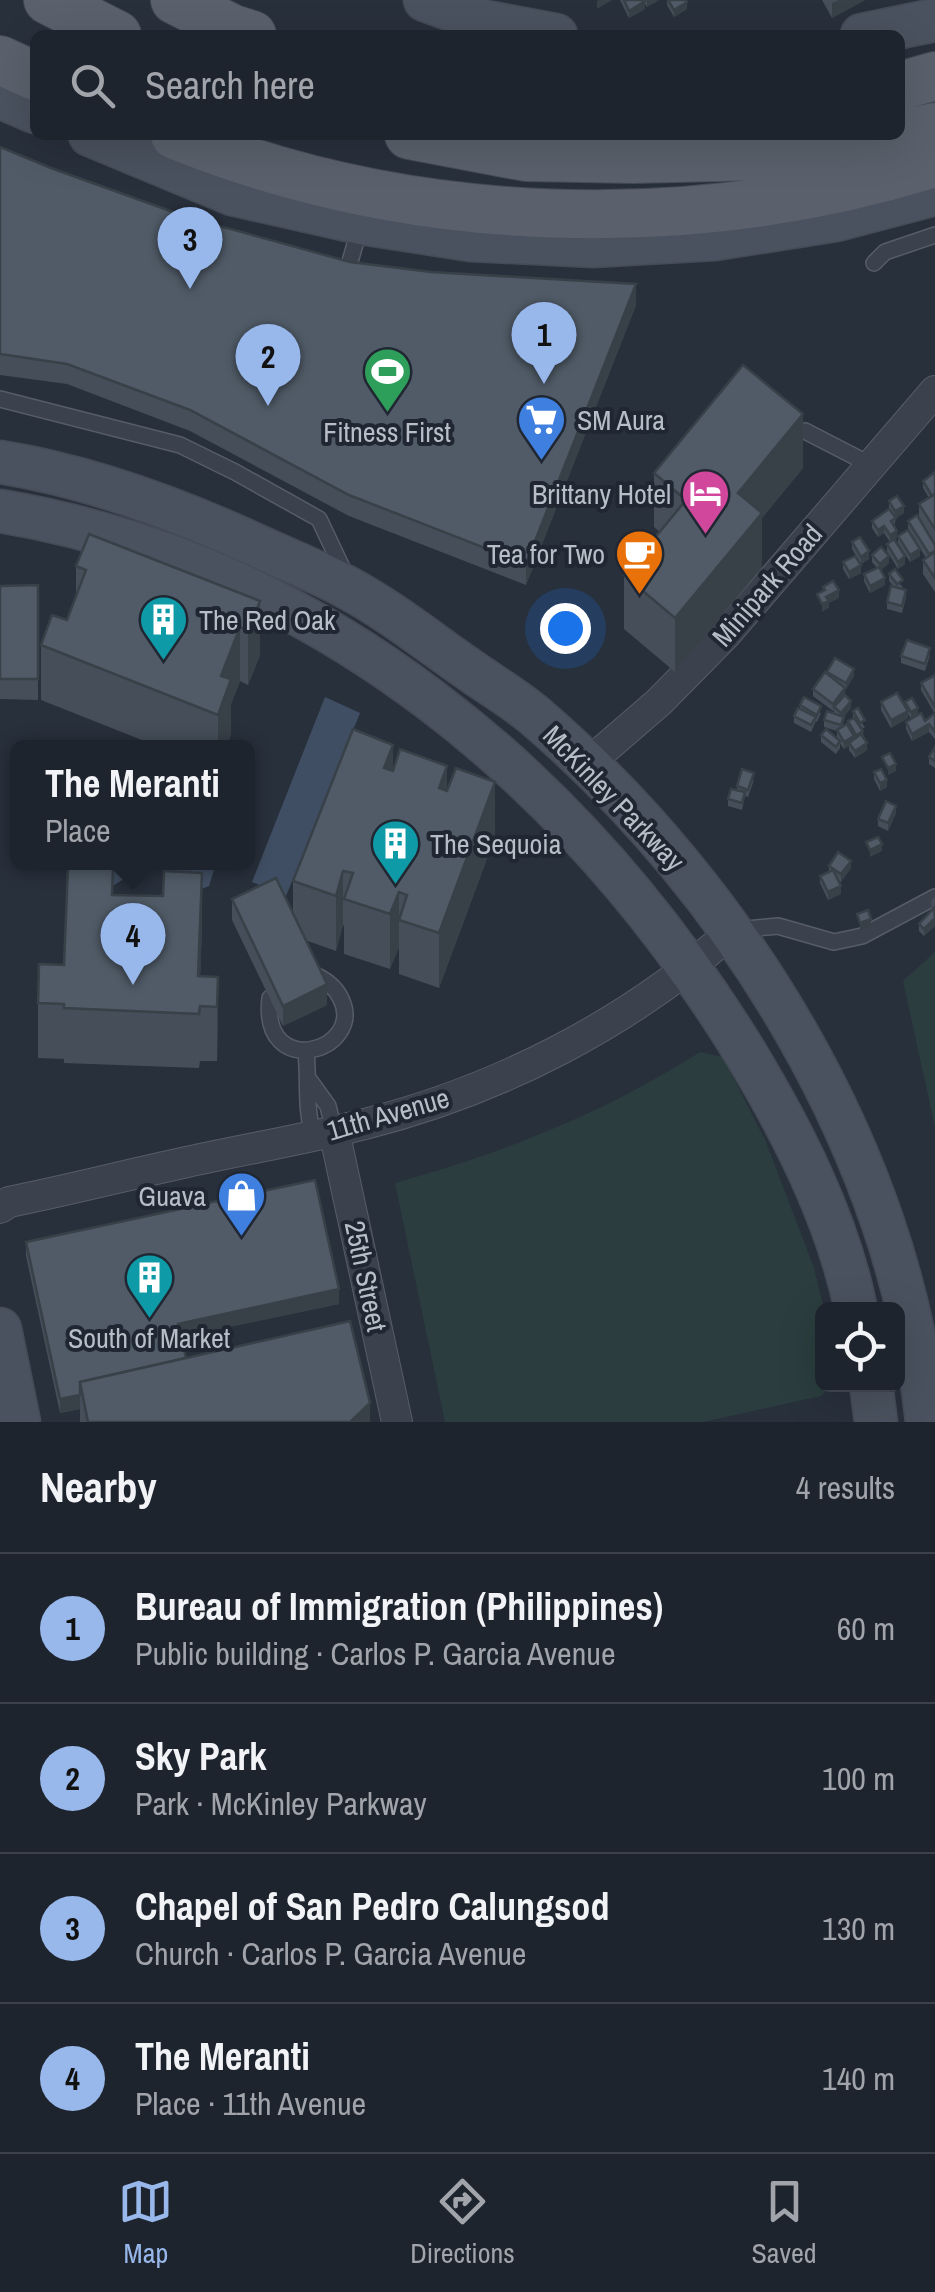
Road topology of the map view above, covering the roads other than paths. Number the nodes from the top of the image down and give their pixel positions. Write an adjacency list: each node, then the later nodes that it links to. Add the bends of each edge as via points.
1 (48, 0): 5 (main road)
2 (175, 0): 6 (main road)
3 (425, 0): 7 (main road)
4 (935, 20): 8 (main road)
5 (107, 30)
6 (236, 30)
7 (529, 30)
8 (886, 30)
9 (0, 60): 10 (main road)
10 (30, 74)
11 (935, 76): 12 (main road)
12 (905, 85)
13 (0, 97): 14 (main road)
14 (30, 110)
15 (935, 126): 16 (main road)
16 (905, 133)
17 (102, 140): 23 (main road, via 232,194)
18 (192, 140): 21 (main road, via 418,202 561,214 791,197)
19 (435, 140): 20 (main road, via 526,158 633,159 764,156)
20 (862, 140)
21 (935, 162)
22 (935, 194): 23 (main road, via 836,220 715,239 593,246 471,240)
23 (361, 223): 26 (lane)
24 (935, 235): 25 (lane, via 885,252)
25 (874, 263)
26 (347, 272)
27 (935, 391): 31 (street, Minipark Road)
28 (0, 399): 33 (lane, via 180,445 235,472 319,519)
29 (806, 432): 31 (lane)
30 (0, 462): 33 (main road, McKinley Parkway, via 187,514)
31 (871, 465): 34 (street, Minipark Road, via 726,634)
32 (0, 511): 37 (main road, McKinley Parkway, via 170,554 274,600 399,676 558,810 626,882)
33 (352, 590): 34 (main road, McKinley Parkway, via 534,715)
34 (586, 765): 36 (main road, McKinley Parkway, via 665,846)
35 (935, 897): 36 (lane, via 862,936 834,942 778,926)
36 (730, 932): 37 (street, 11th Avenue); 47 (main road, McKinley Parkway, via 810,1058 882,1218 904,1290)
37 (691, 967): 41 (street, 11th Avenue, via 565,1047 500,1078); 43 (main road, McKinley Parkway, via 774,1100 833,1232)
38 (312, 974): 40 (lane, via 338,992 346,1023 331,1042)
39 (270, 998): 40 (lane, via 273,1034 286,1047)
40 (306, 1052): 41 (lane, via 310,1081 328,1106)
41 (323, 1133): 42 (street, 11th Avenue); 46 (street, 25th Street)
42 (2, 1204)
43 (854, 1302)
44 (0, 1329): 45 (main road)
45 (19, 1422)
46 (398, 1422)
47 (927, 1422)

